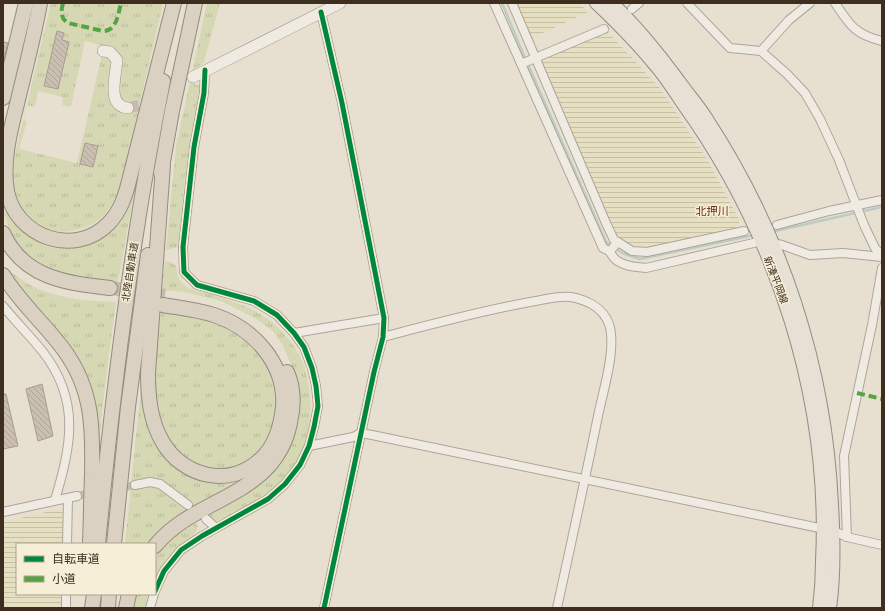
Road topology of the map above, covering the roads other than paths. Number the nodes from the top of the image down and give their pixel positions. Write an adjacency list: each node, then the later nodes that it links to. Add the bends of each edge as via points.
1 (26, 3): 25 (highway)
2 (40, 3): 27 (highway)
3 (174, 3): 27 (highway, via 126,191 116,214 108,224 98,232 77,240 66,241 42,236 22,223 10,203 5,167)
4 (180, 3): 59 (highway, 北陸自動車道, via 154,122 122,328)
5 (195, 3): 29 (highway, 北陸自動車道)
6 (340, 3): 16 (street)
7 (494, 3): 22 (street)
8 (512, 3): 21 (street)
9 (596, 3): 36 (main road, 新湊平岡線, via 655,64 698,125)
10 (612, 3): 36 (main road, 新湊平岡線, via 666,64 707,118 743,180)
11 (639, 3): 15 (street)
12 (686, 3): 20 (street, via 730,48)
13 (810, 3): 20 (street, via 789,20)
14 (835, 3): 18 (street, via 849,25 872,39)
15 (632, 9)
16 (321, 12): 23 (street); 43 (street, via 342,103)
17 (604, 29): 21 (street)
18 (882, 41)
19 (103, 51): 26 (street, via 110,52 117,60 114,98 122,108)
20 (761, 51): 31 (street, via 788,74 805,93 839,160)
21 (536, 58): 22 (street); 35 (street, via 606,223 614,240)
22 (521, 64): 37 (street, via 603,248)
23 (205, 70): 24 (street); 44 (street, via 183,247 184,272 197,286 254,301 277,315)
24 (193, 77)
25 (3, 98)
26 (128, 108)
27 (8, 146): 28 (highway)
28 (3, 164)
29 (163, 165): 60 (highway, 北陸自動車道, via 137,332); 62 (highway, via 148,373 152,416 162,440 169,452 188,468 222,477 232,475 242,472 262,458 275,439 282,415 279,376 268,353 250,334 214,315 164,300 203,303 239,317 256,328 279,353 289,376 293,402 285,440 276,457 263,472 242,489 190,517)
30 (882, 200): 31 (street)
31 (856, 206): 32 (street); 39 (street, via 875,248)
32 (777, 225)
33 (744, 231): 35 (street, via 647,252 632,251)
34 (3, 233): 38 (highway, via 21,259 39,272 109,293 72,291 43,283 20,270)
35 (618, 242): 37 (street)
36 (767, 242): 37 (street, via 646,268 630,267 615,259); 39 (street, via 810,255 843,253); 55 (main road, 新湊平岡線, via 785,272 804,328 814,369 831,474)
37 (610, 250)
38 (3, 252)
39 (882, 256)
40 (882, 268): 56 (street, via 844,456)
41 (3, 275): 58 (highway, via 64,350 85,390 92,436)
42 (3, 306): 50 (street, via 44,353 62,384 67,402 70,420 67,458)
43 (384, 318): 44 (street); 45 (street)
44 (294, 333): 47 (street, via 304,347 316,386 318,406)
45 (383, 336): 46 (street); 48 (street, via 492,309 557,297 570,297 592,304 603,313 609,324 611,354)
46 (361, 433): 47 (street); 48 (street); 76 (street)
47 (309, 446): 54 (street, via 300,465 285,484 268,499)
48 (585, 480): 55 (street); 77 (street)
49 (135, 485): 51 (street, via 150,482 160,484)
50 (55, 500): 52 (street); 57 (street, via 72,497)
51 (188, 505)
52 (3, 512)
53 (206, 519): 54 (street)
54 (216, 528): 63 (street, via 181,550 164,571)
55 (829, 530): 56 (street); 78 (main road, 新湊平岡線); 79 (main road, 新湊平岡線)
56 (847, 537): 61 (street)
57 (67, 543)
58 (90, 543)
59 (98, 543)
60 (114, 543)
61 (882, 544)
62 (156, 545)
63 (156, 589)
64 (66, 595): 70 (street)
65 (89, 595): 71 (highway)
66 (94, 595): 72 (highway)
67 (109, 595): 73 (highway)
68 (129, 595): 74 (highway)
69 (154, 595): 75 (street)
70 (66, 608)
71 (88, 608)
72 (92, 608)
73 (108, 608)
74 (126, 608)
75 (150, 608)
76 (324, 608)
77 (557, 608)
78 (819, 608)
79 (830, 608)

